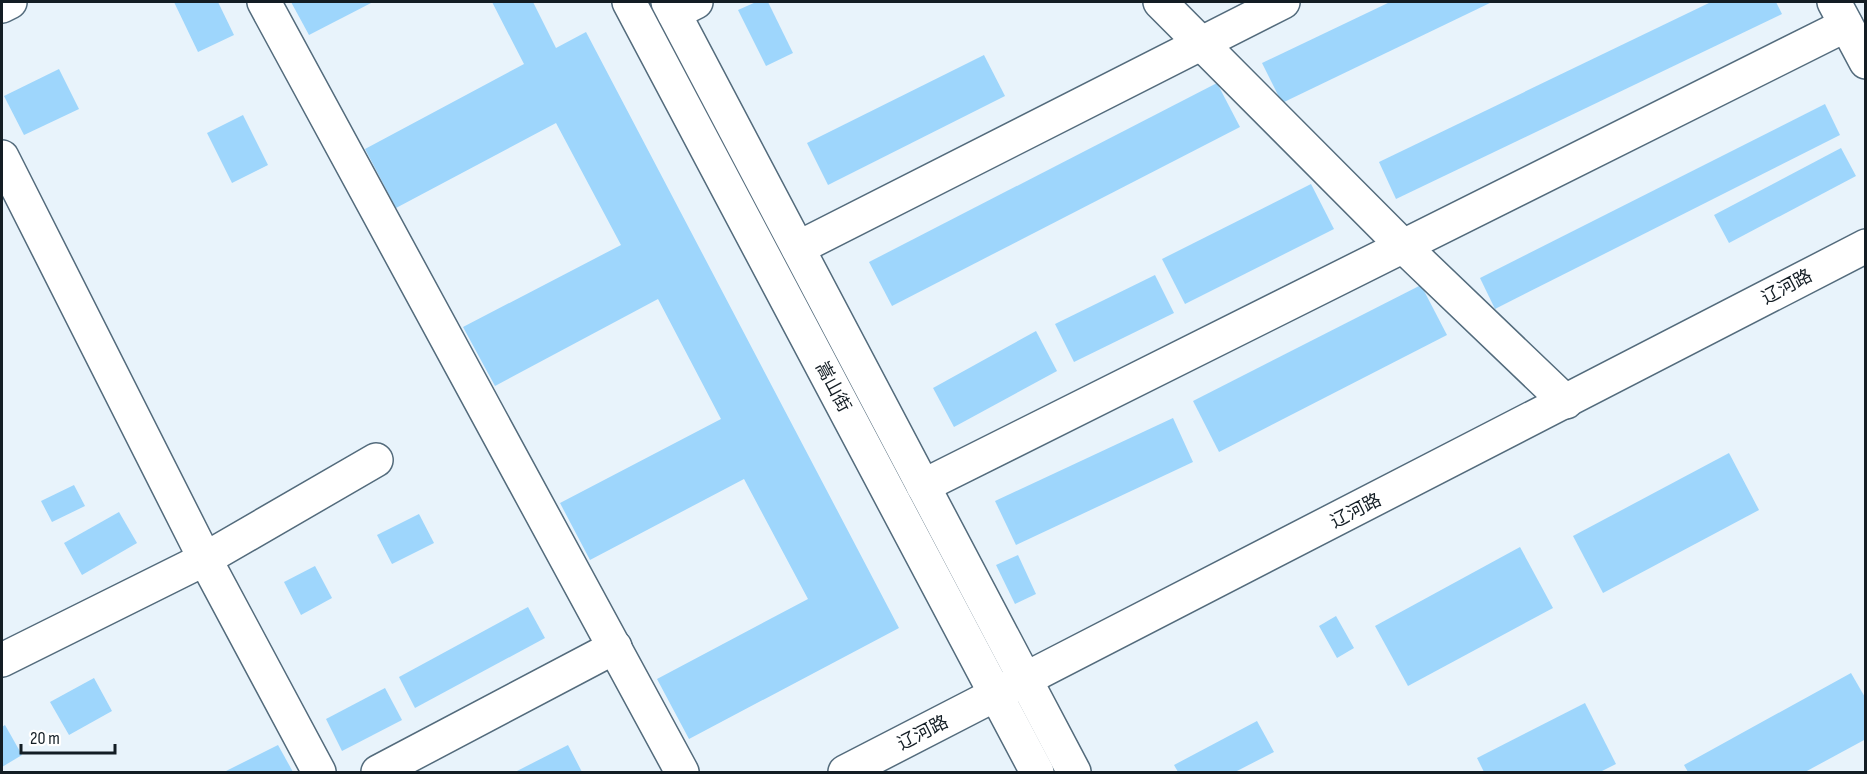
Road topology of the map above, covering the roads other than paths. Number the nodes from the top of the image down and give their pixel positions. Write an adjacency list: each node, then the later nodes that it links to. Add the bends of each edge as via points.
1 (10, 2): 7 (street)
2 (264, 2): 19 (street)
3 (628, 2): 22 (street, 嵩山街)
4 (1160, 2): 9 (street)
5 (1283, 2): 9 (street)
6 (679, 5): 14 (street, 嵩山街)
7 (2, 6)
8 (1840, 14): 10 (street); 12 (street)
9 (1200, 42): 12 (street); 14 (street)
10 (1866, 62)
11 (2, 157): 18 (street)
12 (1403, 246): 15 (street); 17 (street)
13 (1866, 246): 15 (street, 辽河路)
14 (798, 248): 17 (street, 嵩山街)
15 (1566, 402): 21 (street, 辽河路)
16 (376, 460): 18 (street)
17 (923, 486): 21 (street, 嵩山街)
18 (205, 559): 20 (street); 23 (street)
19 (615, 647): 24 (street); 25 (street)
20 (2, 660)
21 (1026, 681): 22 (street, 辽河路); 28 (street, 嵩山街)
22 (997, 696): 26 (street, 辽河路); 27 (street, 嵩山街)
23 (319, 772)
24 (378, 772)
25 (682, 772)
26 (845, 772)
27 (1037, 772)
28 (1074, 772)

